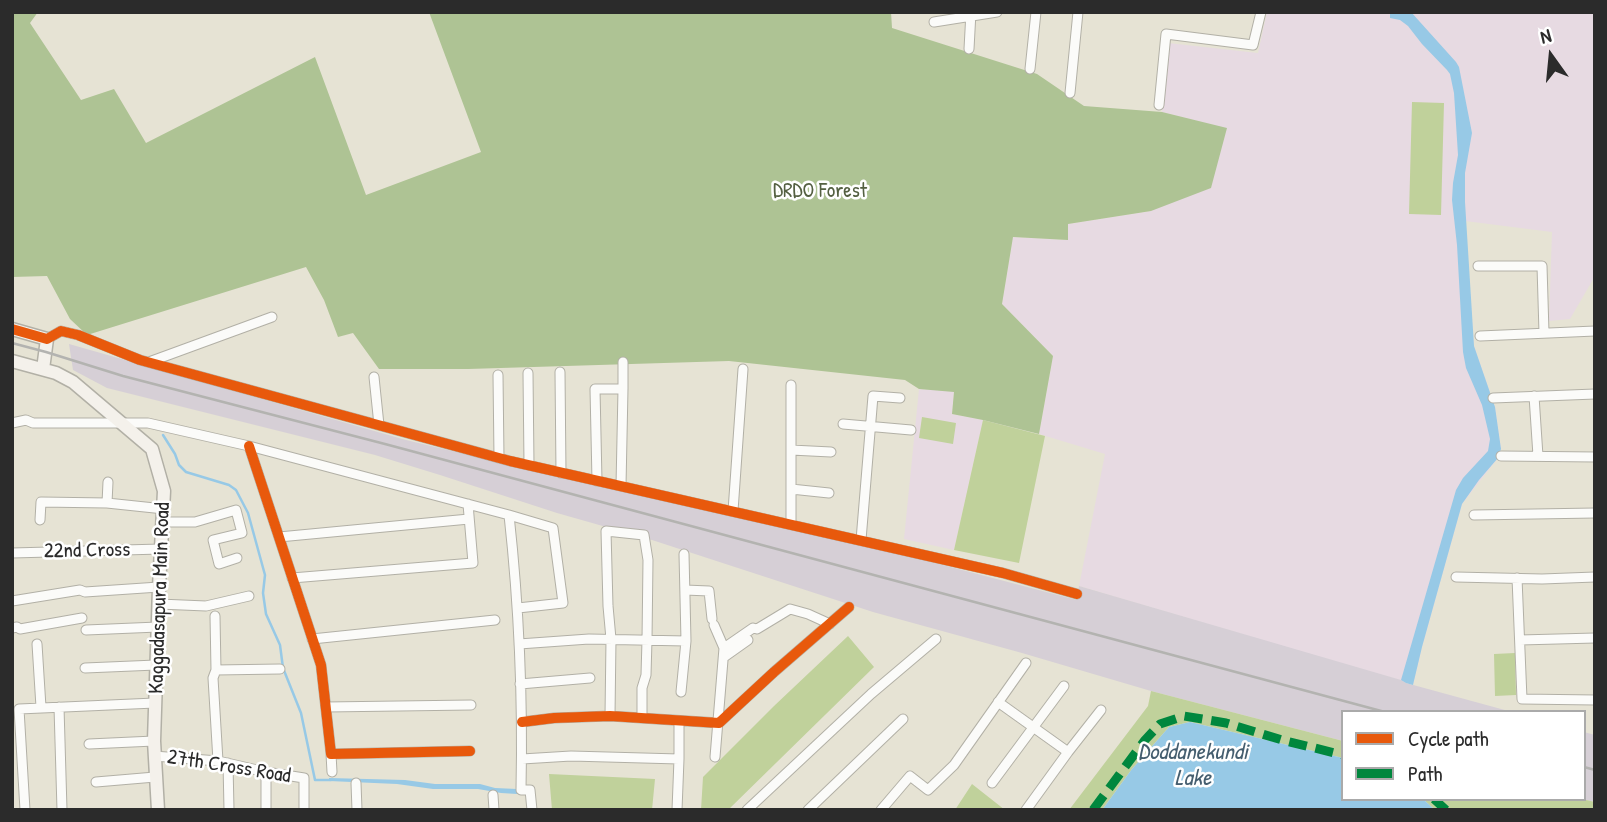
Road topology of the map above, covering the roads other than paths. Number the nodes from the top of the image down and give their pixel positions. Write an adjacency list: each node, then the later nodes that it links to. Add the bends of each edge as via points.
1 (997, 12): 4 (street)
2 (1036, 12): 8 (street)
3 (1078, 12): 9 (street)
4 (971, 14): 6 (street); 7 (street)
5 (1260, 16): 10 (street, via 1253,45 1166,34)
6 (934, 22)
7 (969, 49)
8 (1030, 69)
9 (1070, 93)
10 (1158, 105)
11 (1478, 266): 15 (street, via 1542,266)
12 (272, 317): 19 (street)
13 (12, 329): 17 (main road)
14 (1595, 331): 15 (street)
15 (1544, 333): 16 (street)
16 (1480, 336)
17 (47, 339): 19 (street, via 61,331 70,333); 21 (main road)
18 (12, 361): 21 (main road, Kaggadasapura Main Road)
19 (149, 362): 36 (street)
20 (623, 362): 28 (street)
21 (43, 369): 33 (main road, Kaggadasapura Main Road, via 73,382)
22 (743, 369): 55 (street)
23 (560, 372): 47 (street)
24 (528, 373): 46 (street)
25 (498, 375): 45 (street)
26 (374, 377): 36 (street)
27 (791, 385): 40 (street)
28 (623, 389): 48 (street, via 594,389); 50 (street)
29 (1595, 394): 30 (street)
30 (1534, 396): 32 (street); 43 (street)
31 (900, 398): 37 (street, via 873,396)
32 (1493, 398)
33 (119, 422): 34 (street); 39 (street, via 148,423); 57 (main road, Kaggadasapura Main Road, via 152,449 164,491)
34 (12, 423)
35 (843, 424): 37 (street)
36 (379, 425): 45 (street)
37 (871, 426): 38 (street); 64 (street)
38 (911, 430)
39 (249, 446): 54 (street); 63 (street)
40 (791, 450): 41 (street); 51 (street)
41 (831, 452)
42 (1501, 456): 43 (street)
43 (1538, 456): 44 (street)
44 (1595, 457)
45 (499, 458): 46 (street)
46 (529, 465): 47 (street)
47 (561, 473): 48 (street)
48 (597, 481): 50 (street)
49 (108, 482): 53 (street)
50 (621, 486): 55 (street)
51 (791, 489): 52 (street); 62 (street)
52 (829, 493)
53 (107, 503): 57 (street); 61 (street, via 41,502)
54 (468, 504): 58 (street); 60 (street)
55 (733, 511): 62 (street)
56 (1595, 513): 59 (street)
57 (163, 515): 65 (main road, Kaggadasapura Main Road); 68 (street, via 195,522 236,510 242,533 213,540 219,564)
58 (509, 515): 80 (street); 80 (street, via 553,528 563,603)
59 (1474, 515)
60 (469, 519): 63 (street); 71 (street, via 474,563)
61 (40, 520)
62 (791, 524): 64 (street)
63 (279, 537): 71 (street)
64 (861, 540): 75 (street)
65 (161, 549): 66 (street, 22nd Cross); 73 (main road, Kaggadasapura Main Road)
66 (12, 553)
67 (684, 554): 74 (street)
68 (237, 558)
69 (1456, 577): 72 (street)
70 (1595, 577): 72 (street)
71 (292, 578): 89 (street)
72 (1517, 578): 93 (street)
73 (159, 587): 77 (street, via 80,590); 78 (main road, Kaggadasapura Main Road)
74 (685, 590): 94 (street); 97 (street, via 709,591)
75 (1077, 594)
76 (249, 596): 78 (street, via 206,606)
77 (12, 601)
78 (159, 604): 85 (main road, Kaggadasapura Main Road)
79 (849, 607): 84 (street)
80 (518, 608): 96 (street)
81 (215, 616): 102 (street)
82 (82, 618): 86 (street)
83 (495, 620): 89 (street)
84 (830, 624): 97 (street, via 790,609 753,628); 120 (street)
85 (158, 627): 87 (street); 99 (main road, Kaggadasapura Main Road)
86 (12, 628)
87 (86, 630)
88 (1595, 638): 93 (street)
89 (312, 639): 113 (street, via 321,665)
90 (611, 639): 92 (street); 92 (street, via 606,531 644,535); 96 (street); 115 (street)
91 (936, 639): 149 (street)
92 (647, 640): 94 (street); 116 (street)
93 (1520, 640): 107 (street, via 1522,699)
94 (686, 641): 106 (street)
95 (37, 644): 111 (street)
96 (519, 644): 104 (street)
97 (724, 653): 120 (street)
98 (1026, 663): 108 (street)
99 (156, 665): 100 (street); 109 (main road, Kaggadasapura Main Road)
100 (85, 668)
101 (280, 669): 102 (street)
102 (216, 670): 131 (street, via 213,678)
103 (590, 678): 104 (street)
104 (520, 684): 119 (street)
105 (1064, 686): 121 (street)
106 (681, 692)
107 (1595, 700)
108 (998, 702): 121 (street); 151 (street, via 954,765 928,790 910,776)
109 (155, 703): 112 (street); 122 (main road, Kaggadasapura Main Road)
110 (471, 705): 113 (street)
111 (41, 707): 112 (street); 139 (street, via 19,709)
112 (59, 707): 140 (street)
113 (326, 707): 126 (street)
114 (1101, 710): 125 (street)
115 (610, 716): 116 (street); 119 (street)
116 (642, 718): 118 (street)
117 (903, 719): 150 (street)
118 (679, 721): 120 (street); 129 (street)
119 (522, 722): 130 (street)
120 (719, 723): 128 (street)
121 (1032, 727): 125 (street); 137 (street)
122 (154, 741): 123 (street, 27th Cross Road); 127 (main road, Kaggadasapura Main Road)
123 (89, 744)
124 (471, 751): 126 (street)
125 (1068, 752): 152 (street)
126 (331, 754): 133 (street)
127 (154, 755): 131 (street, 27th Cross Road); 134 (main road, Kaggadasapura Main Road)
128 (715, 757)
129 (679, 759): 130 (street, via 571,756); 148 (street)
130 (522, 760): 147 (street, via 521,790 530,790)
131 (223, 762): 132 (street, 27th Cross Road); 142 (street)
132 (266, 772): 143 (street); 144 (street, 27th Cross Road, via 304,778)
133 (332, 772)
134 (155, 777): 135 (street); 141 (main road, Kaggadasapura Main Road)
135 (96, 782)
136 (356, 783): 145 (street)
137 (992, 783)
138 (493, 795): 146 (street)
139 (25, 810)
140 (62, 810)
141 (158, 810)
142 (229, 810)
143 (266, 810)
144 (304, 810)
145 (357, 810)
146 (494, 810)
147 (532, 810)
148 (677, 810)
149 (747, 810)
150 (808, 810)
151 (881, 810)
152 (1026, 810)

